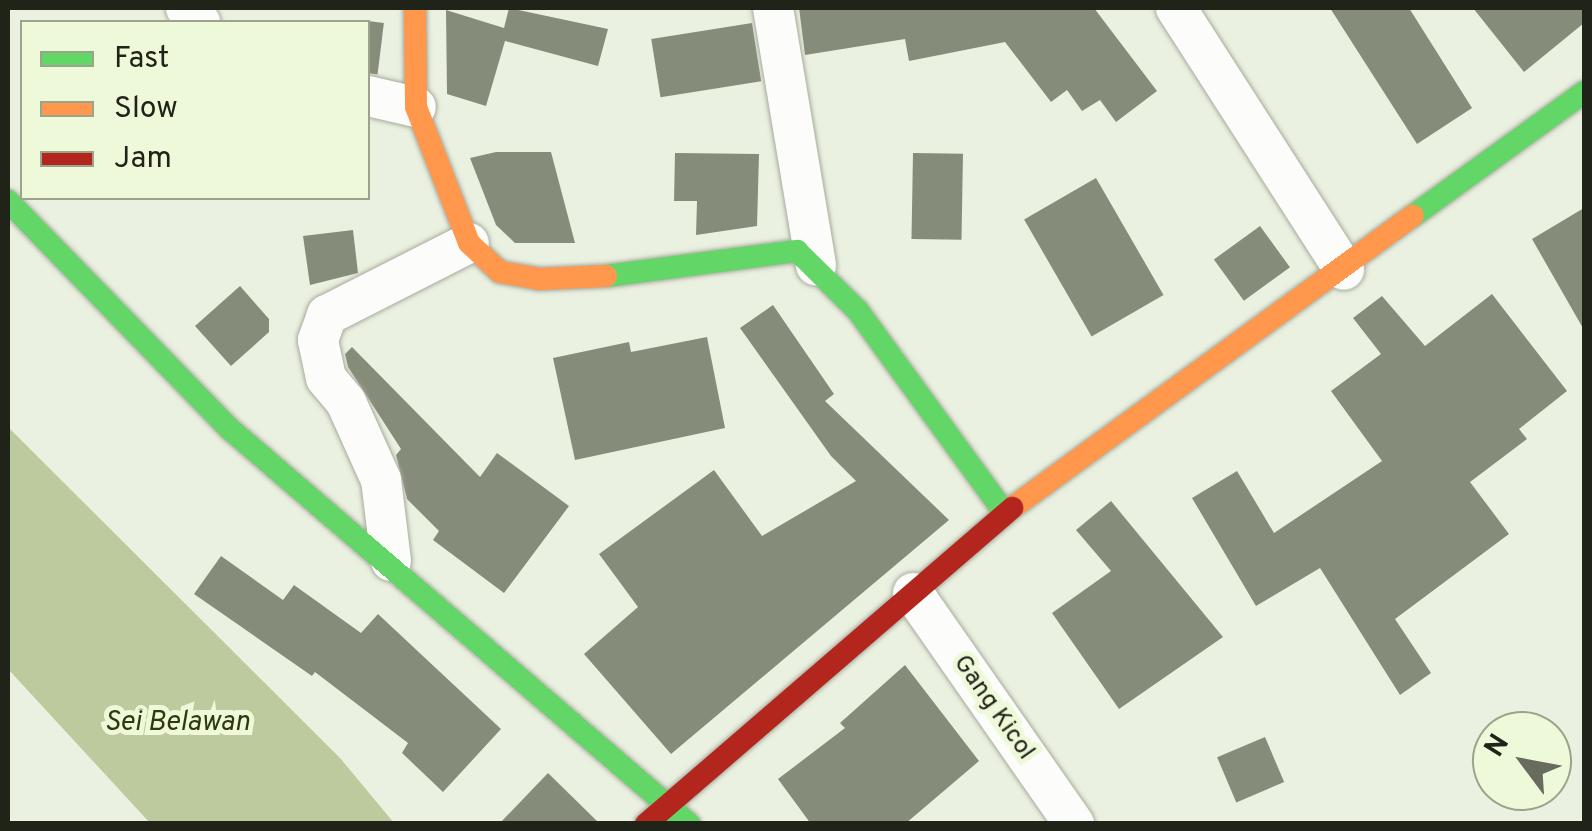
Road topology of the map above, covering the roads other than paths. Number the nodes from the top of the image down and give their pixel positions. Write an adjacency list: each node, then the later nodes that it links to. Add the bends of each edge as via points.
1 (415, 8): 6 (street)
2 (772, 8): 9 (street)
3 (1176, 8): 10 (street)
4 (1584, 92): 10 (street)
5 (370, 96): 6 (street)
6 (416, 107): 8 (street)
7 (8, 201): 12 (street, via 230,429)
8 (470, 243): 9 (street, via 500,272 540,280 640,275 778,250 796,251); 12 (street, via 327,315 318,340 326,378 346,402 381,480)
9 (816, 265): 11 (street, via 858,311)
10 (1344, 270): 11 (street)
11 (1004, 513): 13 (street)
12 (391, 561): 14 (street)
13 (913, 592): 14 (street); 17 (street, Gang Kicol)
14 (668, 802): 15 (street); 16 (street)
15 (646, 824)
16 (689, 824)
17 (1074, 824)

